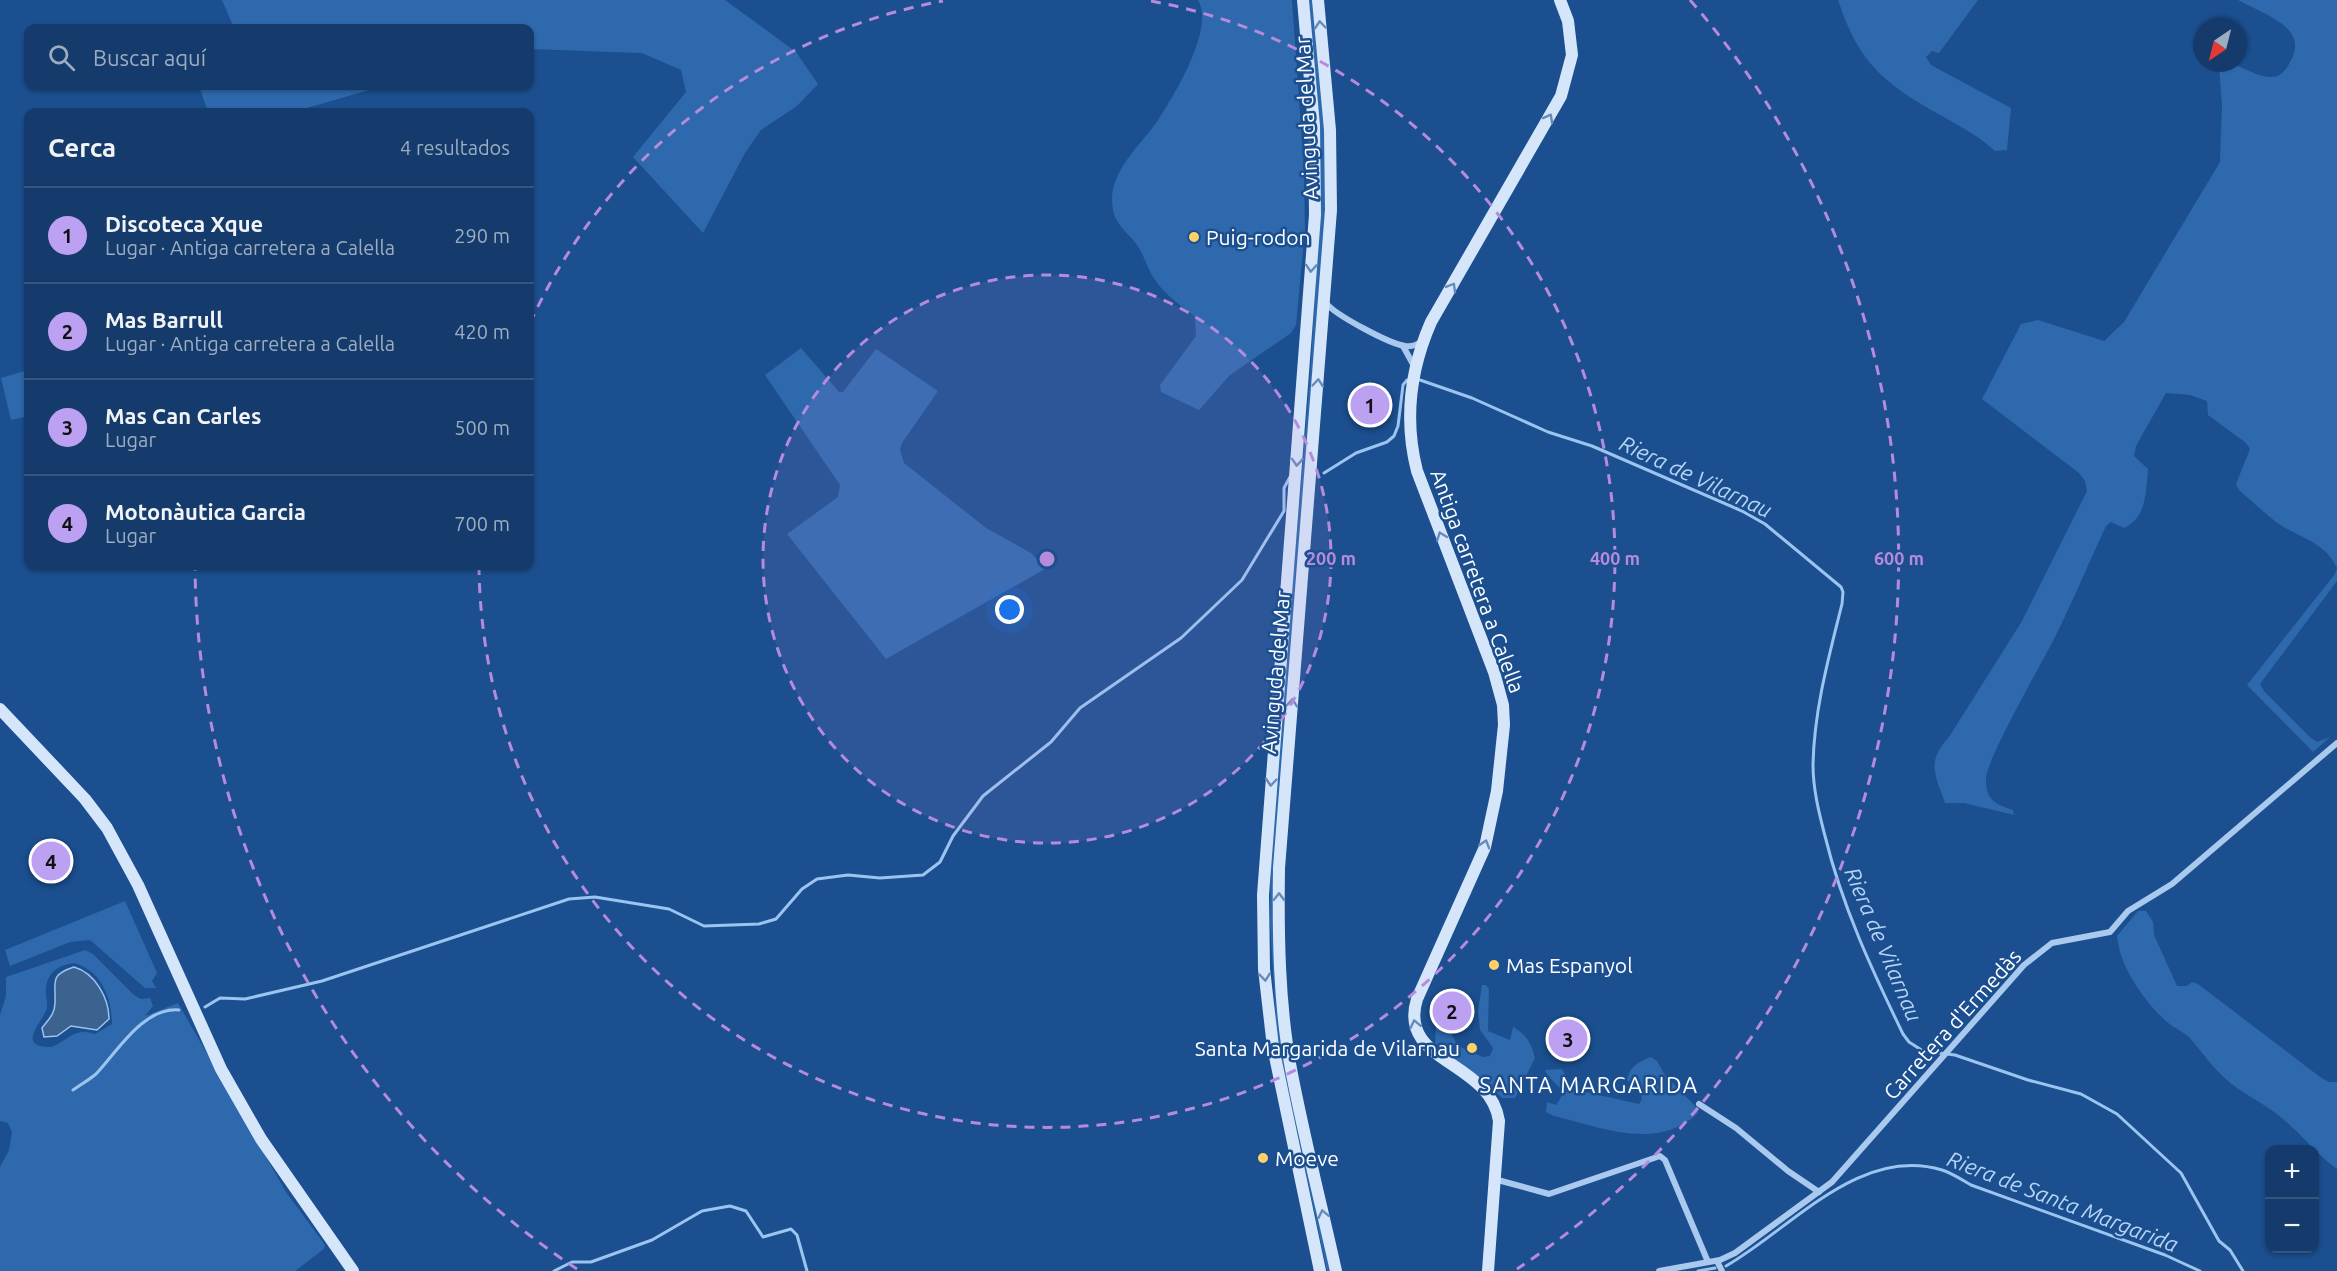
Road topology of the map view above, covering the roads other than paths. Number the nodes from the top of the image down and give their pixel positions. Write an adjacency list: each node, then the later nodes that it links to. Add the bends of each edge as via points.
1 (1303, 0): 18 (main road, Avinguda del Mar, one-way to 18, via 1314,126 1315,215 1263,895 1264,969 1273,1047)
2 (1318, 0): 4 (main road, Avinguda del Mar, one-way to 2, via 1331,210 1330,141)
3 (1560, 0): 7 (main road, Antiga carretera a Calella, one-way to 3, via 1436,313 1561,96 1572,55 1568,21)
4 (1324, 301): 5 (street); 6 (main road, Avinguda del Mar)
5 (1341, 317): 6 (street, via 1329,320); 8 (street)
6 (1321, 337): 19 (main road, Avinguda del Mar, one-way to 6, via 1291,1068 1278,913)
7 (1425, 339): 8 (street); 9 (main road, Antiga carretera a Calella)
8 (1403, 346): 9 (street)
9 (1415, 370): 13 (main road, Antiga carretera a Calella, one-way to 9, via 1497,1108 1477,1080 1427,1046 1412,1019 1417,999 1485,847 1504,725 1494,672 1414,458 1409,410)
10 (0, 709): 17 (main road, via 85,799 107,828 138,885 220,1069 261,1139)
11 (2337, 743): 14 (street, Carretera d'Ermedàs, via 2172,884 2128,911 2110,932 2052,943 2024,965 1846,1168)
12 (1699, 1104): 14 (street)
13 (1494, 1179): 16 (street, via 1549,1194 1660,1156); 20 (main road, Antiga carretera a Calella)
14 (1819, 1192): 15 (street, Carretera d'Ermedàs, via 1735,1253)
15 (1717, 1261): 16 (street, Carretera d'Ermedàs); 22 (street)
16 (1708, 1262): 21 (street, Carretera d'Ermedàs)
17 (353, 1271)
18 (1320, 1271)
19 (1336, 1271)
20 (1488, 1271)
21 (1659, 1271)
22 (1722, 1271)

